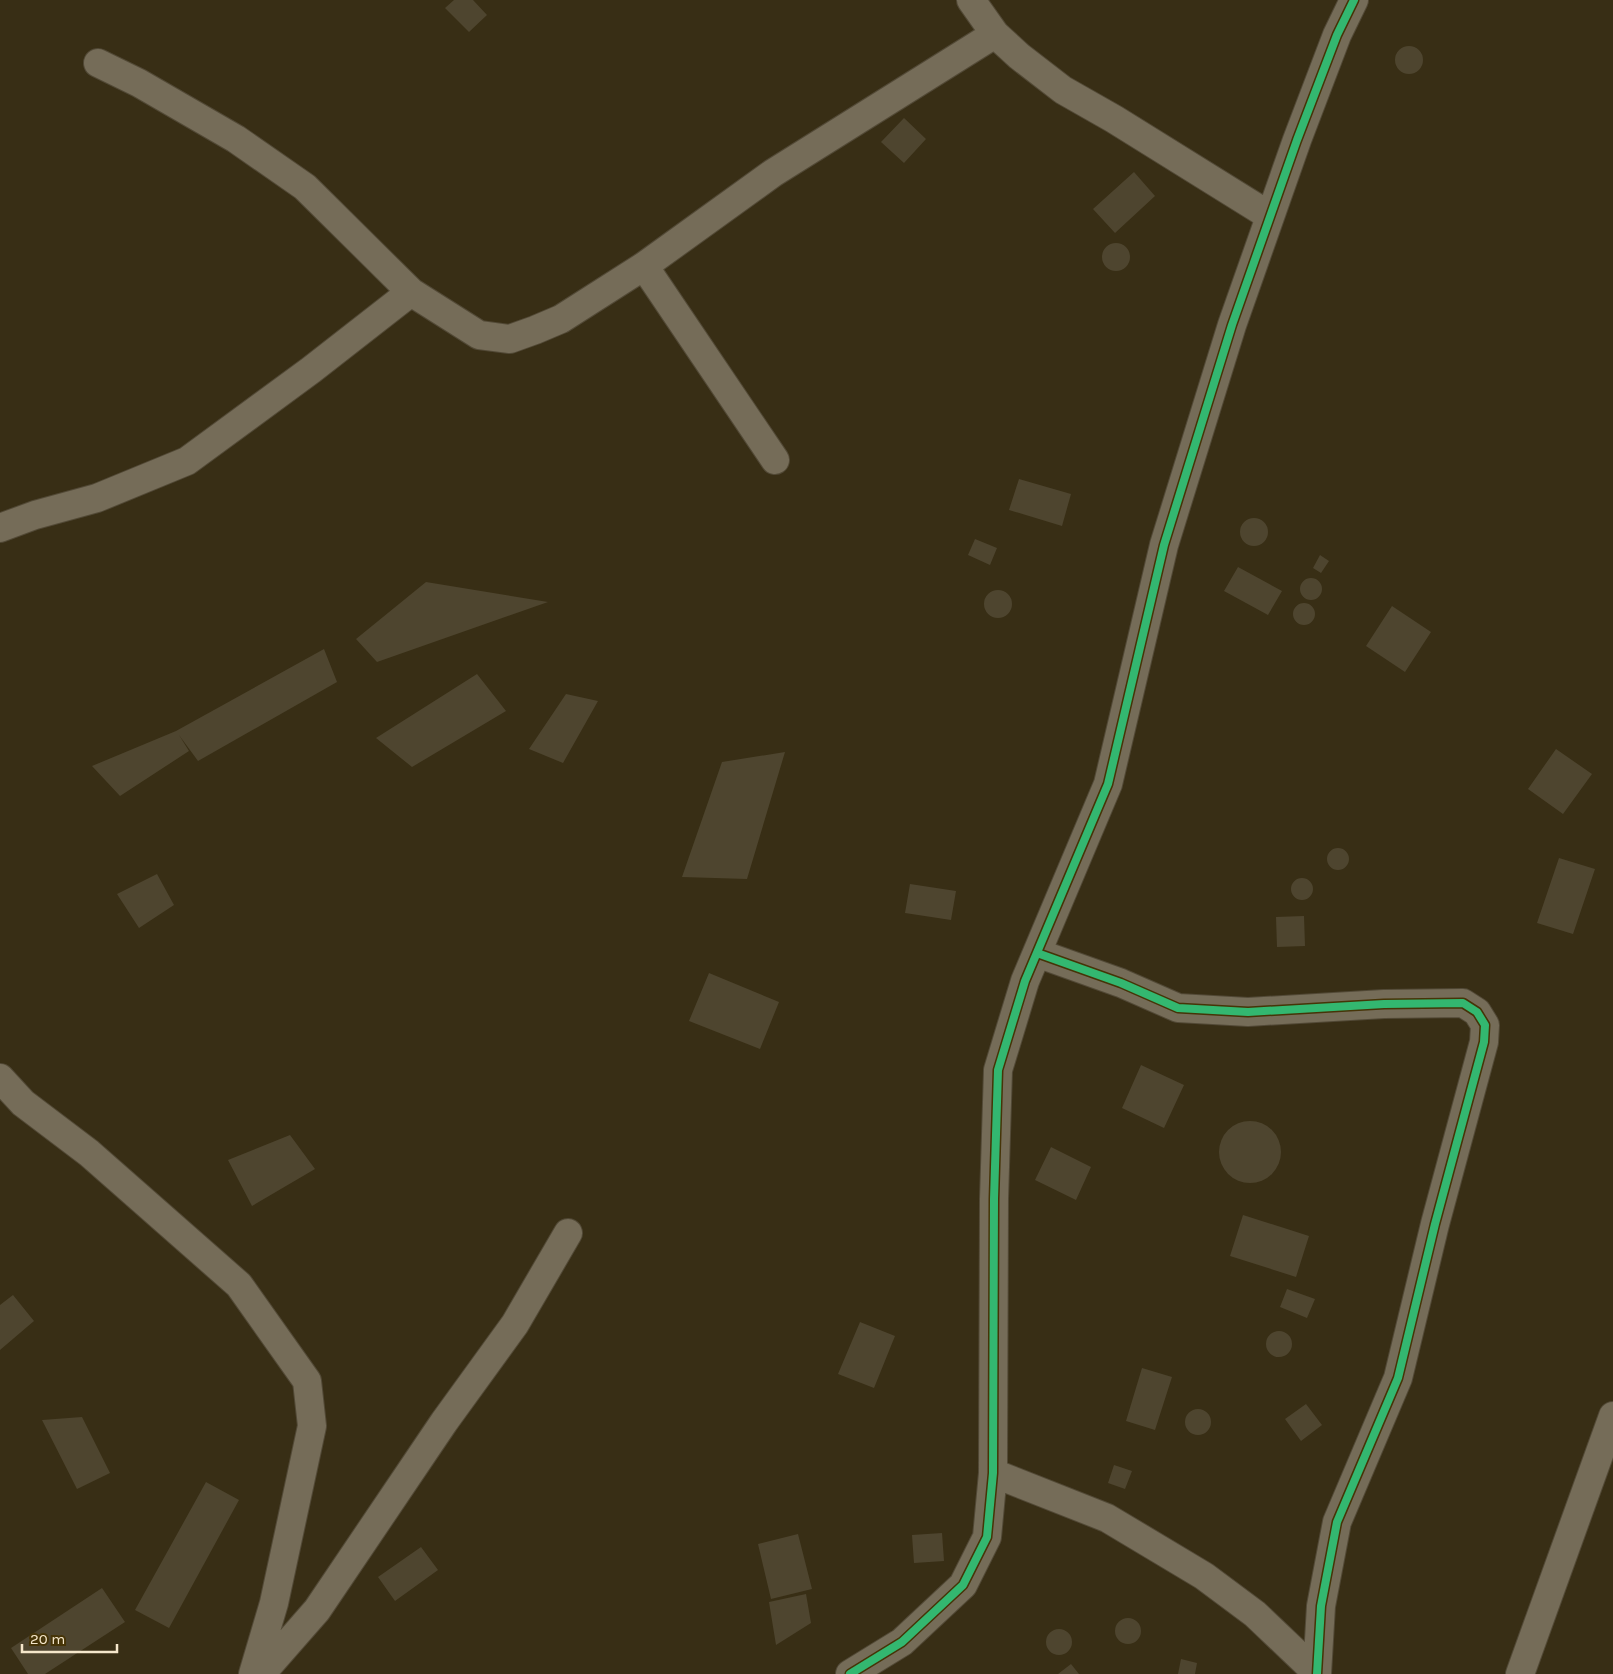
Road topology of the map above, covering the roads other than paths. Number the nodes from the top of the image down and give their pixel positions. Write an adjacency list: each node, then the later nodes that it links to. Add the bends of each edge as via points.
1 (971, 0): 3 (street)
2 (1354, 0): 5 (street, via 1325,66)
3 (995, 34): 5 (street, via 1063,90); 6 (street, via 772,174)
4 (98, 63): 7 (street, via 236,139 305,187)
5 (1270, 216): 10 (street, via 1232,325 1164,545 1108,784)
6 (644, 266): 7 (street, via 561,318 510,339 479,335); 8 (street)
7 (411, 292): 9 (street, via 187,461 97,498)
8 (775, 460)
9 (0, 528)
10 (1037, 953): 14 (street, via 1025,981 998,1070); 18 (street, via 1178,1008 1248,1012 1463,1002 1477,1012 1485,1026 1484,1042 1398,1378 1337,1522 1321,1606)
11 (0, 1078): 15 (street, via 23,1103 89,1153 239,1285 307,1382 312,1426 274,1603)
12 (568, 1233): 16 (street, via 515,1324 317,1610)
13 (1613, 1416): 19 (street)
14 (993, 1473): 17 (street, via 987,1537 963,1585 902,1642); 18 (street, via 1106,1518 1204,1576 1255,1614)
15 (253, 1674)
16 (261, 1674)
17 (850, 1674)
18 (1317, 1674)
19 (1520, 1674)

